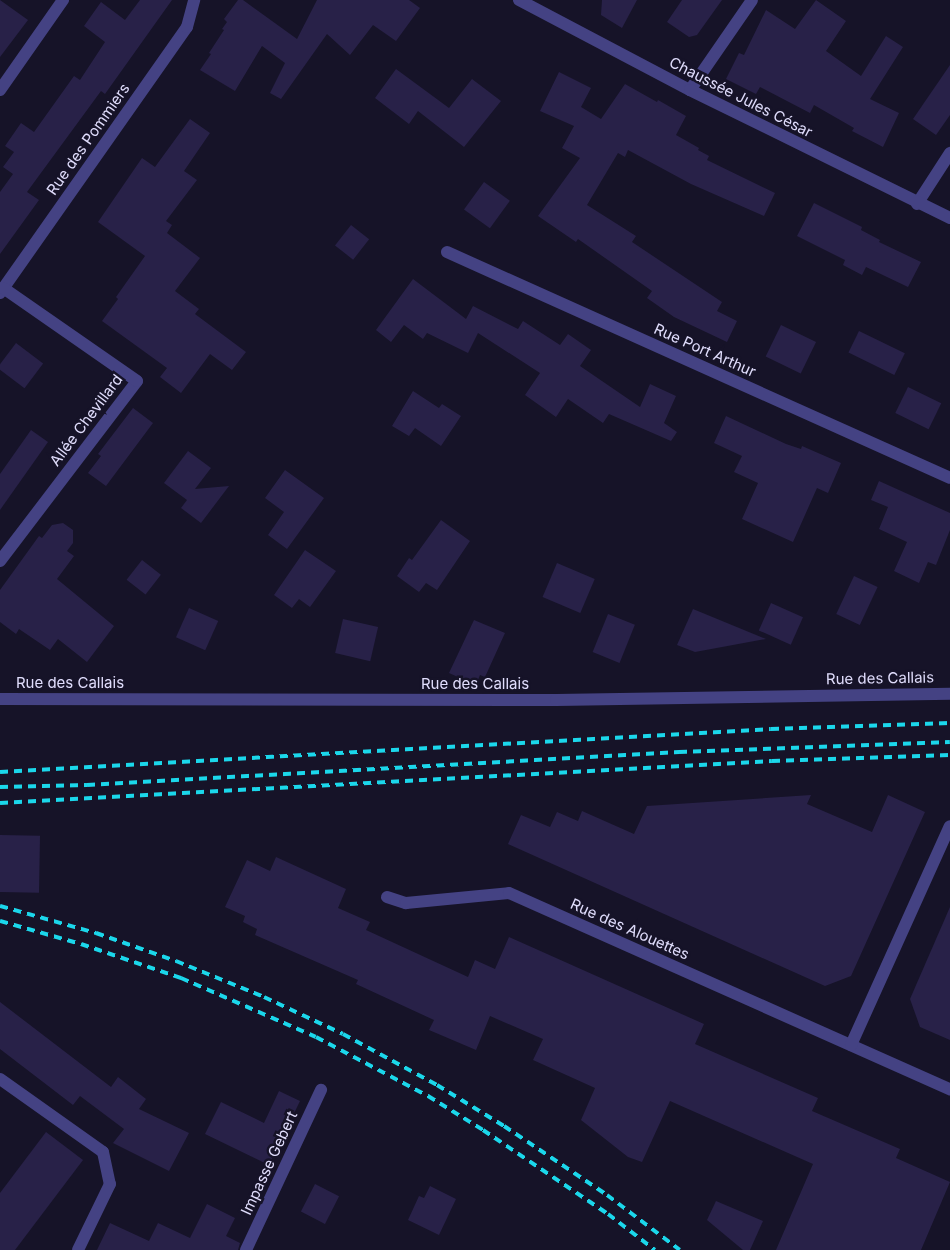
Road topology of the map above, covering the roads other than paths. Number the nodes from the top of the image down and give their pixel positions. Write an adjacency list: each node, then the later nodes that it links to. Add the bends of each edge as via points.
1 (63, 0): 5 (street)
2 (194, 0): 11 (street, Rue des Pommiers, via 187,27)
3 (519, 0): 6 (street, Chaussée Jules César)
4 (752, 0): 6 (street)
5 (0, 90)
6 (690, 90): 8 (street, Chaussée Jules César)
7 (950, 153): 8 (street)
8 (917, 204): 9 (street, Chaussée Jules César)
9 (950, 218)
10 (447, 252): 12 (street, Rue Port Arthur)
11 (2, 290): 13 (street, Allée Chevillard, via 137,380)
12 (950, 478)
13 (0, 561)
14 (950, 694): 15 (street, Rue des Callais, via 556,700)
15 (0, 699)
16 (950, 826): 18 (street)
17 (387, 897): 18 (street, Rue des Alouettes, via 406,903 509,893)
18 (851, 1045): 20 (street, Rue des Alouettes)
19 (0, 1079): 22 (street, via 103,1152 110,1184)
20 (950, 1089)
21 (321, 1090): 23 (street, Impasse Gebert)
22 (78, 1250)
23 (246, 1250)

